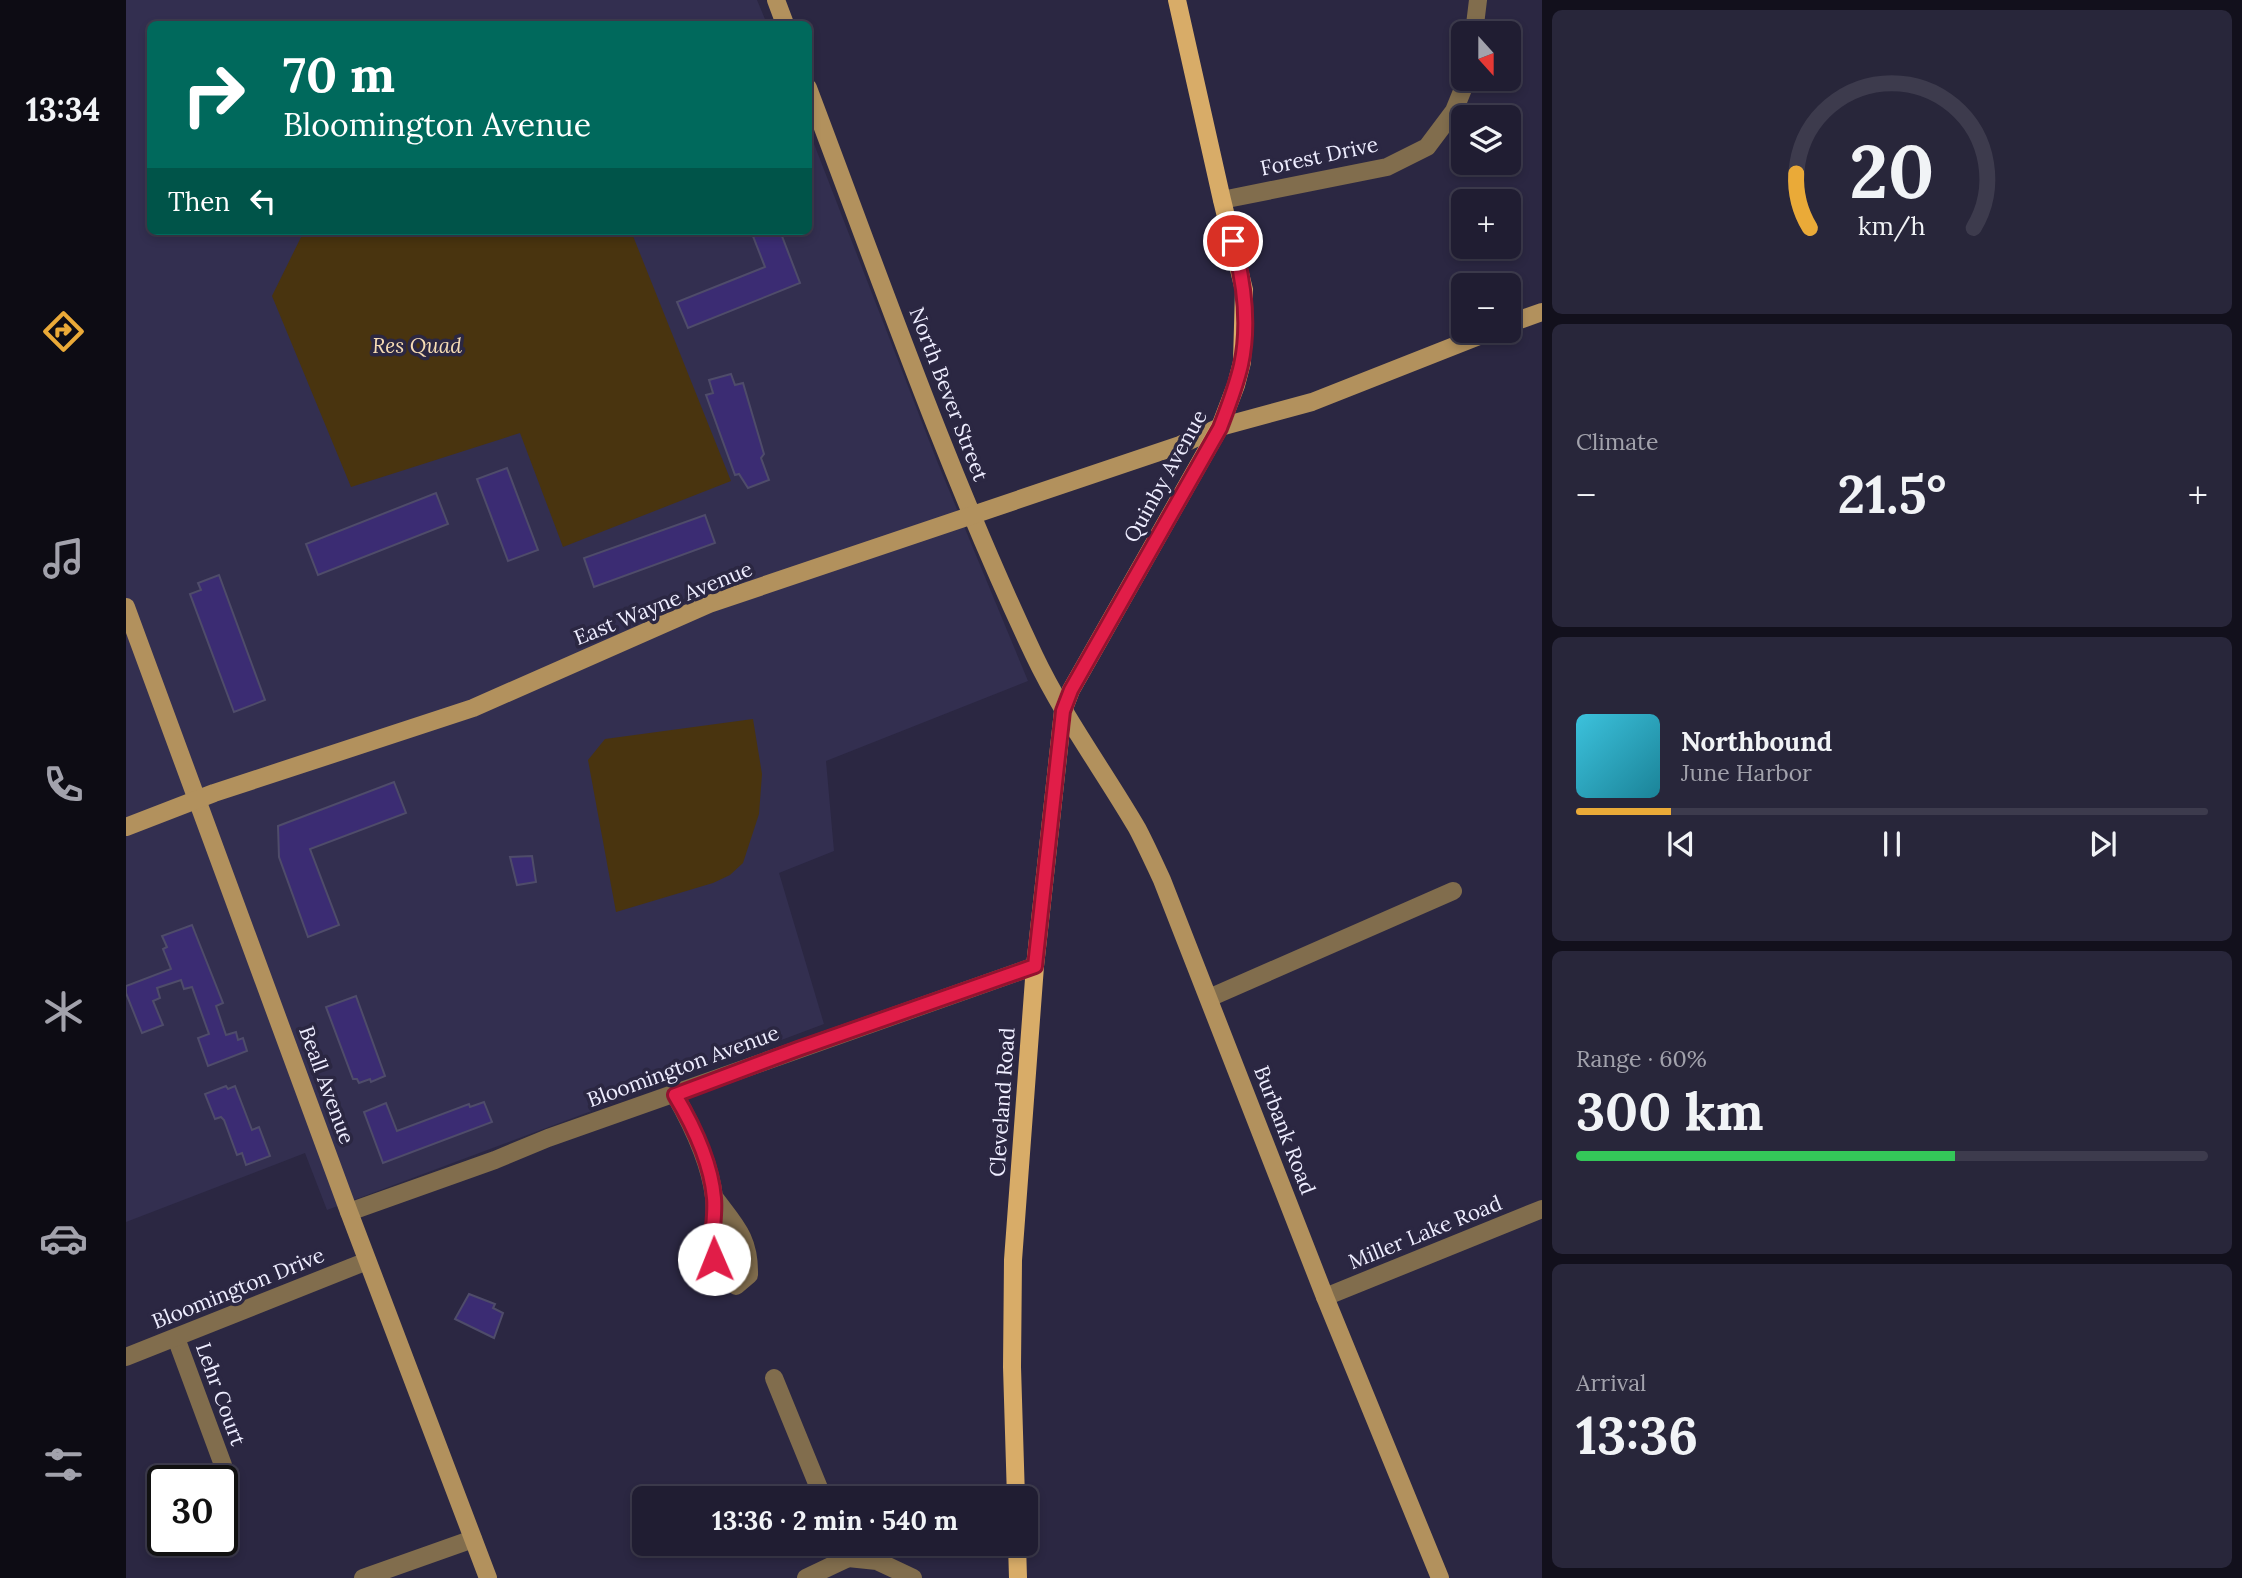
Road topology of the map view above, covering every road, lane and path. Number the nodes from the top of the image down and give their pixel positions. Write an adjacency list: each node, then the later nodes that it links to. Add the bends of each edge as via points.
1 (776, 0): 4 (street)
2 (1177, 0): 8 (main road, Quinby Avenue)
3 (1478, 0): 5 (street)
4 (784, 21)
5 (1475, 21)
6 (1462, 91): 8 (street, Forest Drive, via 1454,111 1427,147 1387,167)
7 (812, 99): 13 (street, North Bever Street)
8 (1222, 200): 12 (main road, Quinby Avenue, via 1242,280 1244,318 1242,362)
9 (1542, 312): 10 (street)
10 (1521, 319)
11 (1462, 343): 12 (street, East Wayne Avenue, via 1312,402)
12 (1220, 428): 13 (street, East Wayne Avenue); 15 (main road, Quinby Avenue)
13 (972, 514): 15 (street, North Bever Street); 16 (street, East Wayne Avenue, via 709,604 473,708)
14 (126, 607): 16 (street, Beall Avenue)
15 (1063, 711): 19 (main road, Cleveland Road); 20 (street, Burbank Road, via 1137,829)
16 (197, 799): 17 (street, East Wayne Avenue); 24 (street, Beall Avenue)
17 (126, 827)
18 (1453, 891): 20 (street)
19 (1035, 966): 21 (street, Bloomington Avenue); 32 (main road, Cleveland Road, via 1013,1260)
20 (1209, 998): 26 (street, Burbank Road)
21 (675, 1095): 22 (street, via 705,1161); 24 (street, Bloomington Avenue)
22 (714, 1197): 22 (street, via 742,1234 749,1256 749,1275 736,1286 714,1259)
23 (1542, 1209): 26 (street, Miller Lake Road)
24 (349, 1212): 25 (street, Beall Avenue)
25 (367, 1261): 27 (street, Bloomington Drive); 33 (street, Beall Avenue)
26 (1325, 1297): 42 (street, Burbank Road)
27 (176, 1338): 28 (street, Bloomington Drive); 30 (street, Lehr Court)
28 (126, 1357)
29 (774, 1378): 31 (street)
30 (223, 1465)
31 (818, 1486)
32 (1016, 1486)
33 (473, 1539): 37 (street); 38 (street, Beall Avenue)
34 (838, 1556): 39 (street)
35 (860, 1556): 40 (street)
36 (1017, 1556): 41 (main road)
37 (363, 1578)
38 (488, 1578)
39 (806, 1578)
40 (914, 1578)
41 (1018, 1578)
42 (1440, 1578)

